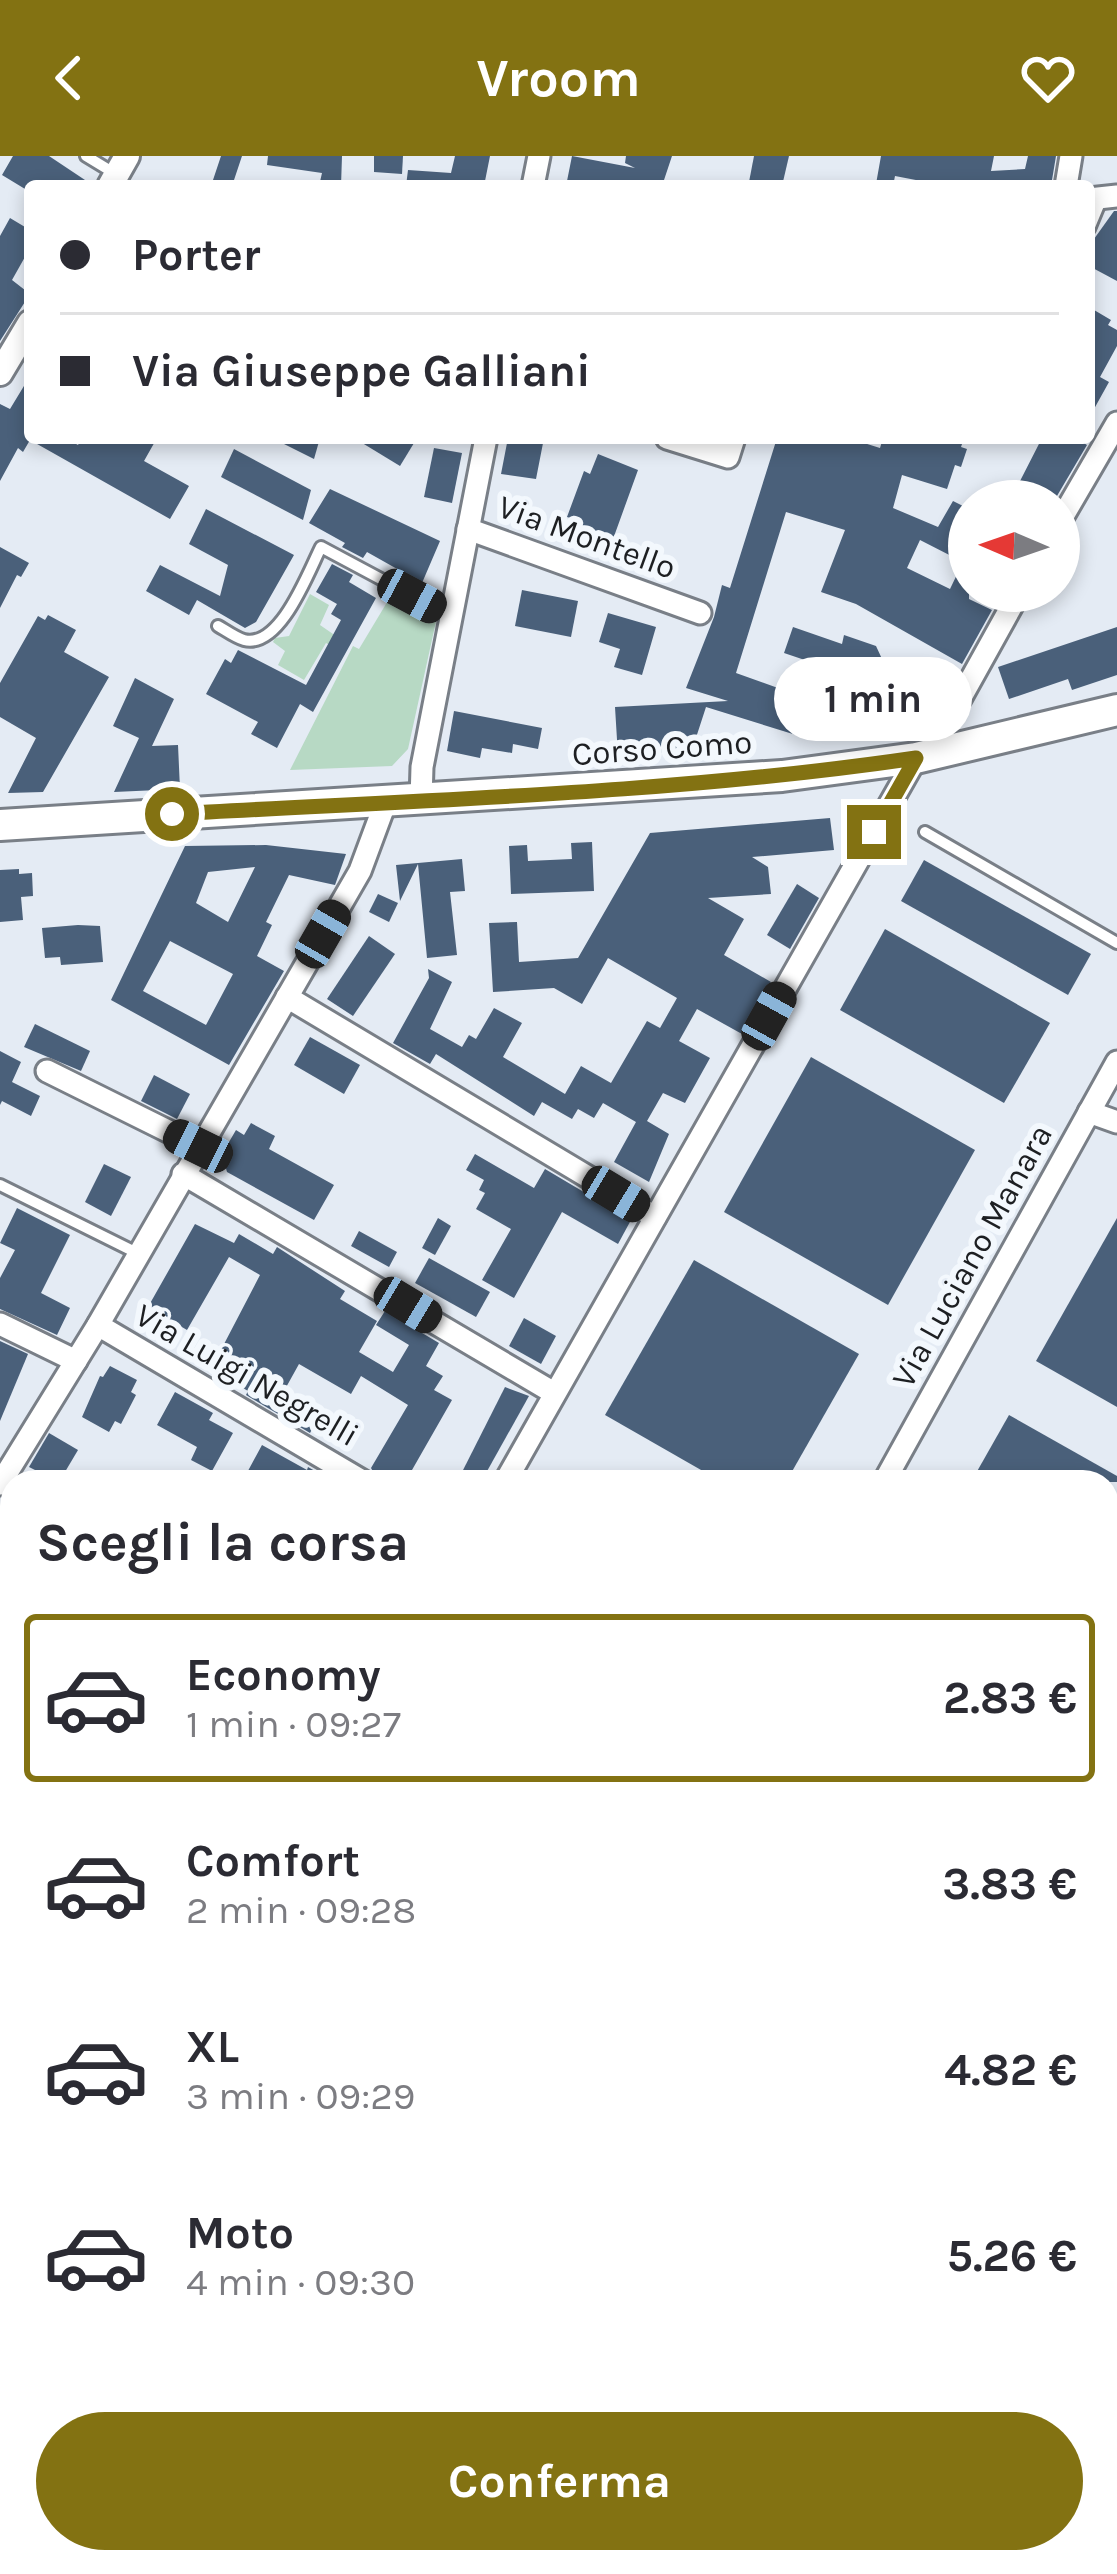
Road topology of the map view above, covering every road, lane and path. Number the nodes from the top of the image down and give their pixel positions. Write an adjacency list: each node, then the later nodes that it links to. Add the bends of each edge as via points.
1 (89, 157): 2 (lane)
2 (118, 172)
3 (24, 333): 4 (street)
4 (0, 373)
5 (1117, 423): 9 (street)
6 (481, 444): 10 (street, Via Montello)
7 (687, 444): 8 (street, via 728,457)
8 (732, 444)
9 (1080, 487)
10 (468, 529): 12 (street, Via Montello); 13 (street)
11 (1007, 612): 16 (street)
12 (700, 613)
13 (453, 617): 14 (lane, via 321,547 281,625 245,641); 17 (street)
14 (218, 626)
15 (1117, 710): 16 (main road, Corso Como)
16 (922, 756): 17 (main road, Corso Como, via 782,776); 30 (street)
17 (421, 800): 18 (main road, Corso Como)
18 (386, 801): 19 (main road, Corso Como); 22 (street, via 359,872)
19 (0, 825)
20 (925, 832): 21 (lane)
21 (1117, 944)
22 (287, 997): 27 (street); 30 (street)
23 (1117, 1062): 25 (street, Via Luciano Manara)
24 (47, 1072): 27 (street)
25 (1089, 1112): 26 (street); 39 (street, Via Luciano Manara)
26 (1117, 1122)
27 (198, 1146): 28 (street)
28 (183, 1174): 31 (street); 35 (street)
29 (0, 1185): 31 (lane)
30 (655, 1217): 35 (street)
31 (137, 1252): 33 (street)
32 (0, 1324): 34 (street)
33 (98, 1325): 34 (street); 37 (street, Via Luigi Negrelli)
34 (76, 1361): 36 (street)
35 (554, 1393): 38 (street)
36 (9, 1470)
37 (344, 1470)
38 (512, 1470)
39 (891, 1470)

